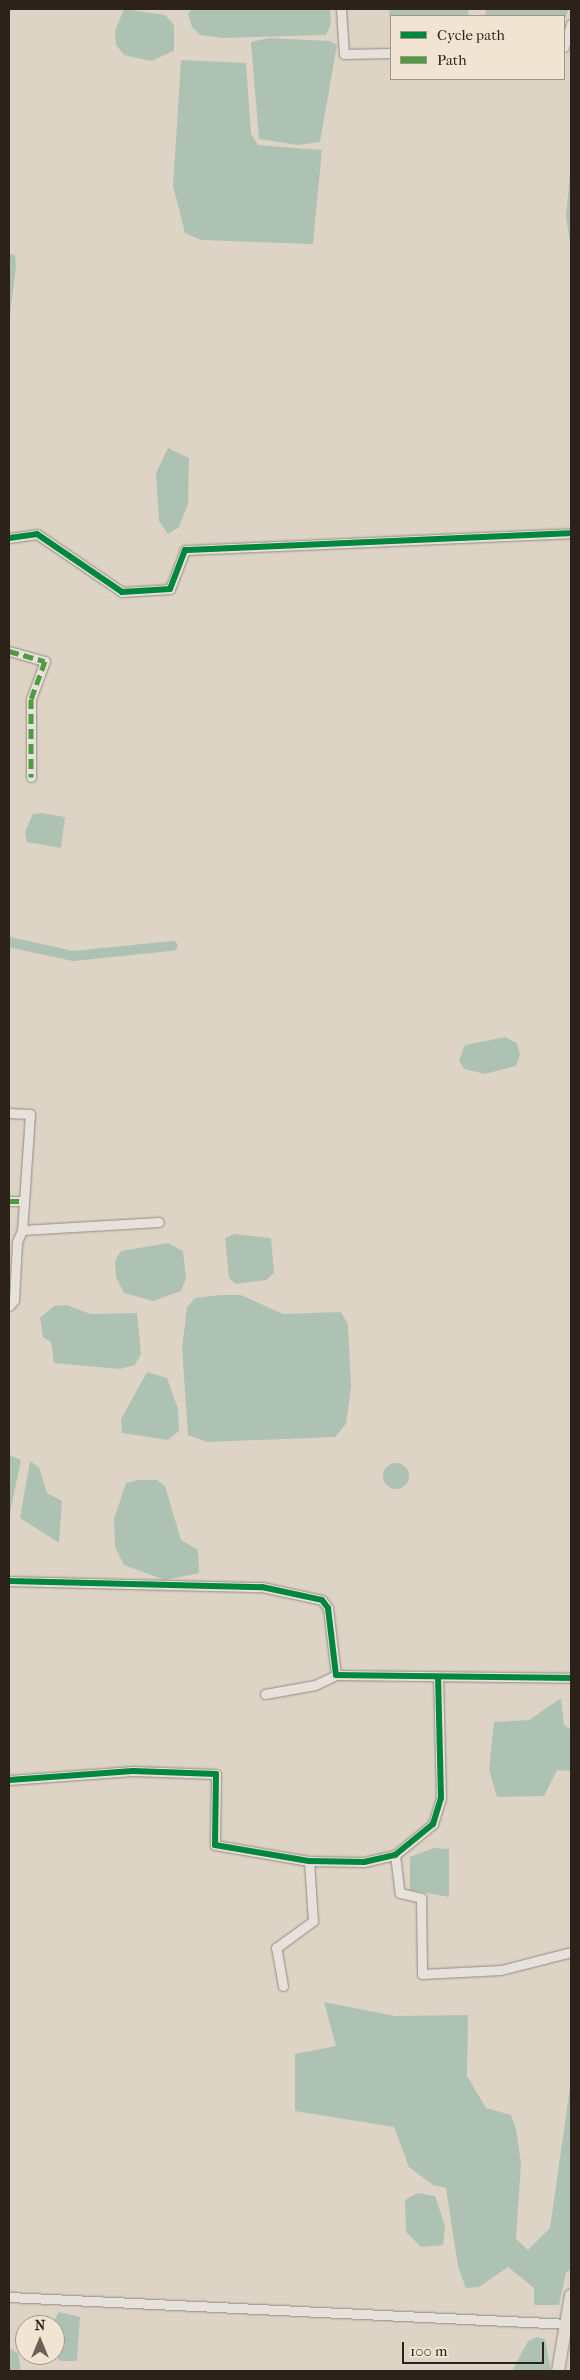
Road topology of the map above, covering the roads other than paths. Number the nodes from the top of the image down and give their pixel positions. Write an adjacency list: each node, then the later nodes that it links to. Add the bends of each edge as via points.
1 (341, 9): 4 (street, via 344,54)
2 (571, 24): 3 (street)
3 (565, 44)
4 (390, 53)
5 (571, 533): 6 (street, via 185,550 170,589 122,592 36,534)
6 (9, 538)
7 (9, 652): 8 (street, via 45,661 31,699)
8 (31, 776)
9 (9, 1113): 11 (street, via 30,1114)
10 (9, 1201): 11 (street)
11 (24, 1201): 13 (street)
12 (159, 1222): 13 (street)
13 (22, 1230): 14 (street, via 17,1242 14,1300)
14 (9, 1306)
15 (9, 1581): 16 (street, via 262,1587 322,1600 328,1608)
16 (336, 1675): 17 (street); 19 (street, via 315,1685)
17 (438, 1678): 18 (street); 21 (street, via 441,1798 433,1824)
18 (571, 1678)
19 (264, 1694)
20 (9, 1780): 22 (street, via 133,1771 216,1774 215,1845)
21 (395, 1855): 22 (street, via 364,1862); 23 (street, via 400,1893 421,1898 422,1974 501,1970)
22 (308, 1861): 24 (street, via 313,1921 276,1948)
23 (571, 1952)
24 (284, 1986)
25 (571, 2295): 27 (main road)
26 (9, 2297): 27 (street)
27 (568, 2324): 28 (main road)
28 (558, 2371)

